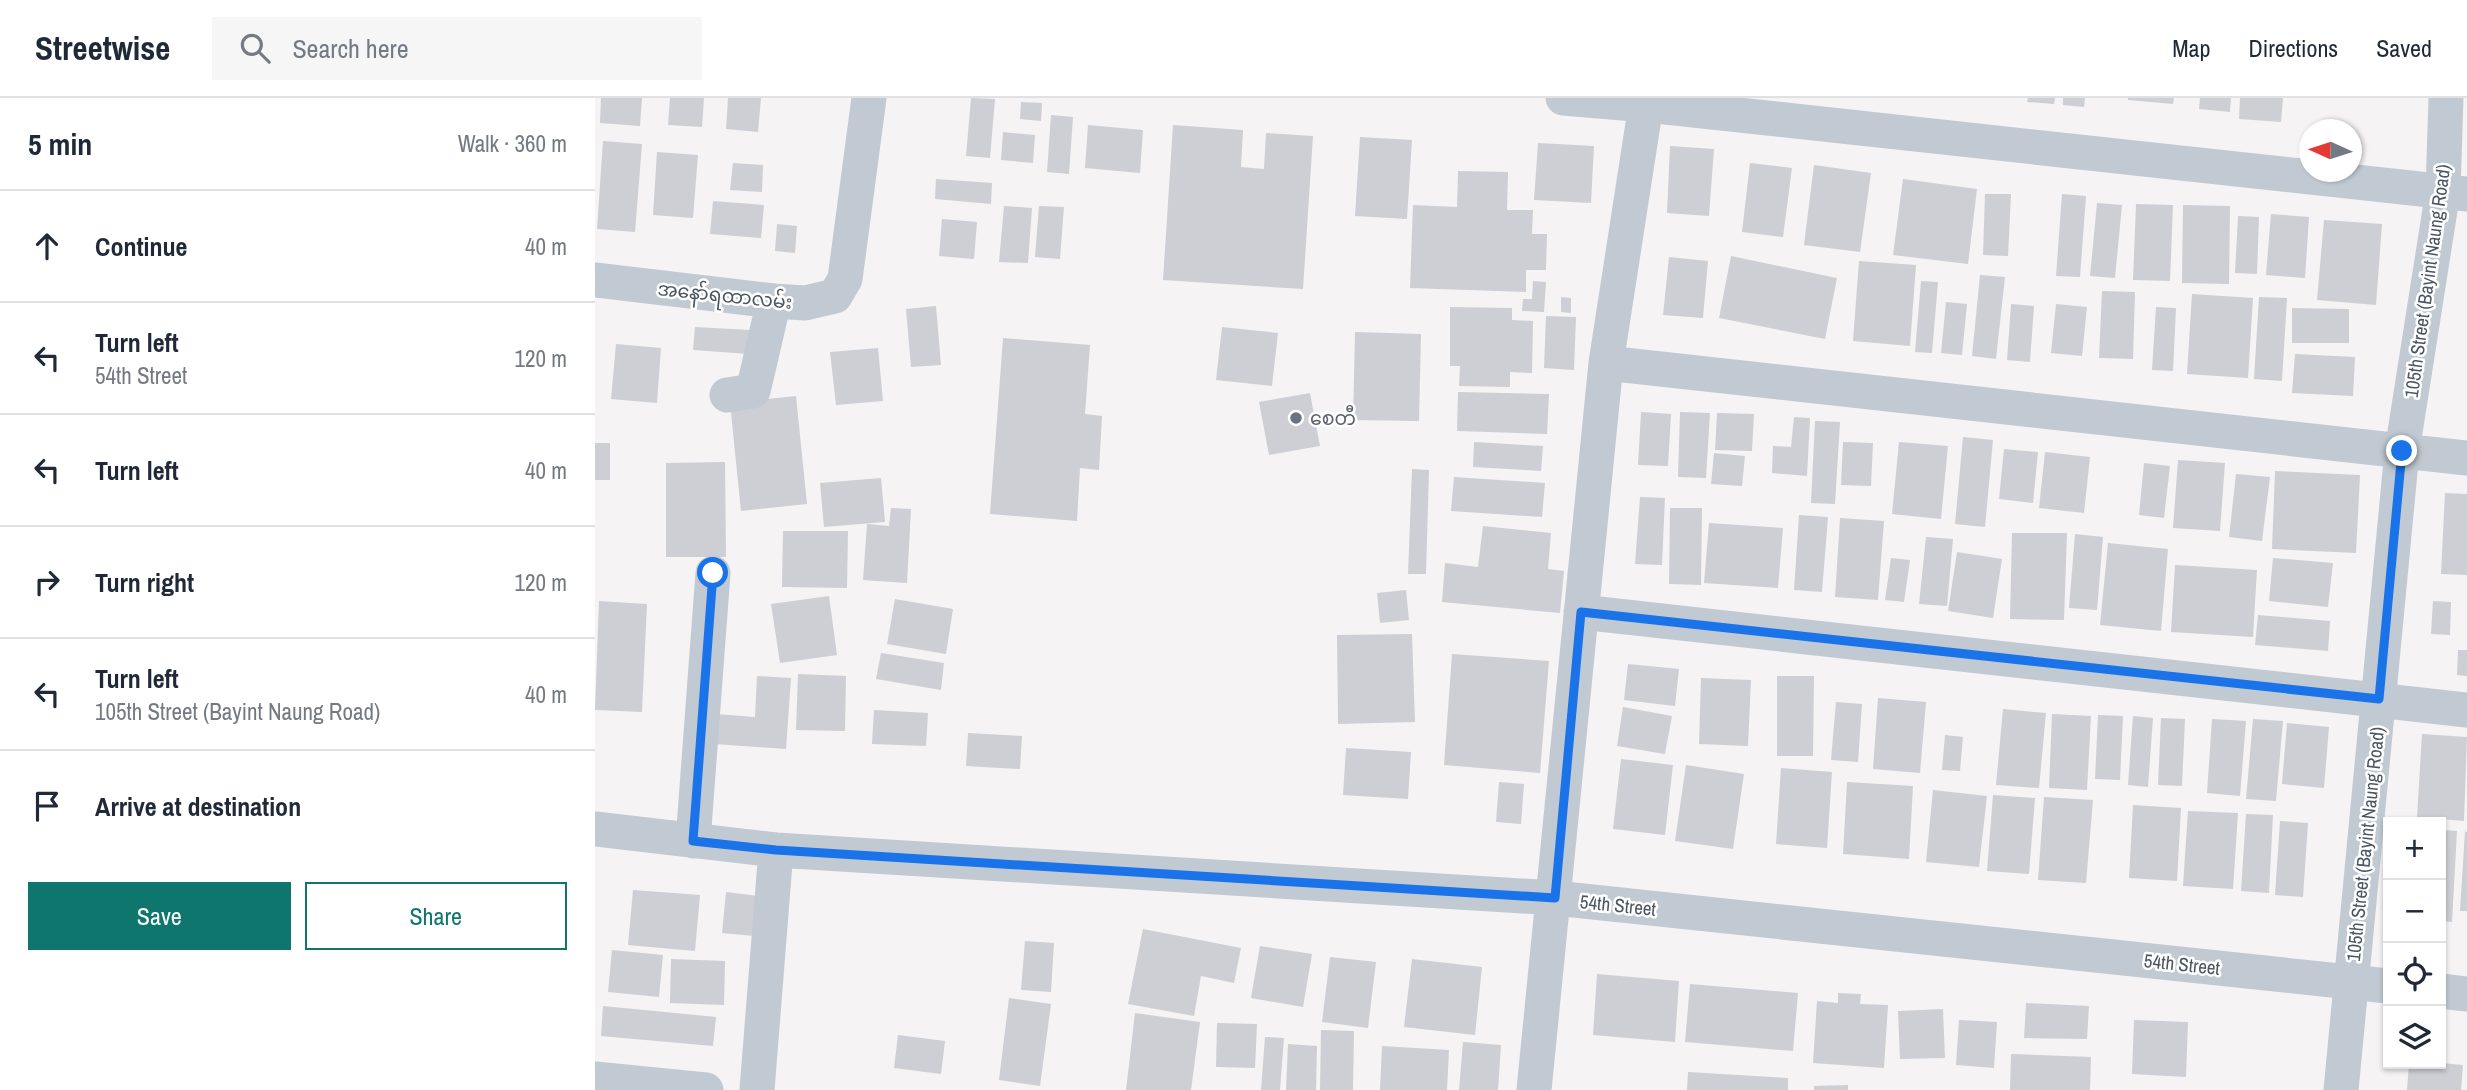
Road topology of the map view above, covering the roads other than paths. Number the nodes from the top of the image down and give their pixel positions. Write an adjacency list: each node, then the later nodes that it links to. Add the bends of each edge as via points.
1 (869, 98): 7 (street, အနော်ရထာလမ်း, via 845,279 835,296 822,301)
2 (1563, 98): 4 (street)
3 (2446, 98): 5 (street, 105th Street (Bayint Naung Road))
4 (1647, 101): 5 (street); 8 (street)
5 (2455, 192): 10 (street, 105th Street (Bayint Naung Road))
6 (595, 280): 7 (street, အနော်ရထာလမ်း)
7 (774, 301): 9 (street, via 753,391)
8 (1606, 363): 10 (street); 13 (street)
9 (727, 395)
10 (2402, 451): 11 (street); 14 (street, 105th Street (Bayint Naung Road))
11 (2467, 458)
12 (713, 573): 17 (street)
13 (1581, 612): 14 (street); 19 (street)
14 (2379, 699): 15 (street); 20 (street, 105th Street (Bayint Naung Road))
15 (2467, 710)
16 (595, 829): 17 (street, 54th Street)
17 (693, 841): 18 (street, 54th Street)
18 (776, 850): 19 (street, 54th Street); 26 (street)
19 (1555, 898): 20 (street, 54th Street); 27 (street)
20 (2351, 982): 21 (street, 54th Street); 28 (street, 105th Street (Bayint Naung Road))
21 (2383, 985)
22 (2446, 992): 23 (street)
23 (2467, 994)
24 (595, 1079): 25 (street)
25 (706, 1090)
26 (757, 1090)
27 (1534, 1090)
28 (2341, 1090)

